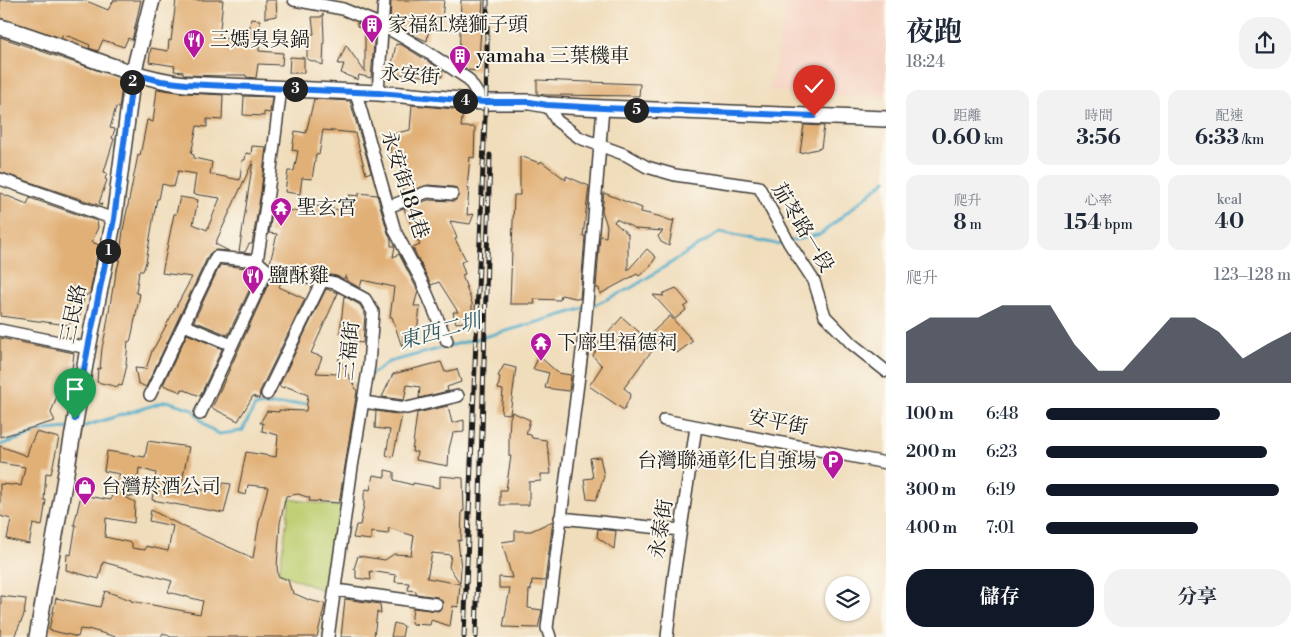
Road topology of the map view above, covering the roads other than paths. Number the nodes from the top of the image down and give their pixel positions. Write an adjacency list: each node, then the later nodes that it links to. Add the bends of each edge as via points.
1 (152, 0): 6 (street, 三民路)
2 (294, 0): 4 (street, via 343,9)
3 (384, 0): 4 (street)
4 (382, 25): 9 (street); 10 (street, via 468,78)
5 (0, 26): 6 (street, 永安街)
6 (133, 74): 7 (street, 永安街, via 186,84); 18 (street, 三民路)
7 (281, 88): 8 (street, 永安街); 19 (street)
8 (356, 93): 9 (street, 永安街); 17 (street, 永安街184巷)
9 (378, 93): 10 (street, 永安街)
10 (483, 102): 11 (street, 永安街)
11 (547, 105): 12 (street, 永安街); 14 (street, 茄苳路一段, via 557,122)
12 (603, 108): 13 (street, 永安街); 14 (street)
13 (886, 119)
14 (599, 146): 27 (street, 茄苳路一段, via 675,175 759,187 814,281 825,316 852,344); 36 (street, via 585,328)
15 (0, 179): 18 (street)
16 (452, 194): 17 (street, via 426,192)
17 (388, 207): 24 (street, 永安街184巷, via 395,230)
18 (114, 219): 26 (street, 三民路)
19 (257, 261): 20 (street); 22 (street, via 216,257)
20 (267, 270): 21 (street, 三福街); 25 (street)
21 (322, 280): 28 (street); 31 (street, 三福街, via 335,283 365,299 373,312)
22 (184, 325): 25 (street); 29 (street)
23 (0, 330): 26 (street)
24 (447, 341)
25 (232, 345): 32 (street)
26 (88, 348): 40 (street, 三民路)
27 (886, 371)
28 (267, 394)
29 (150, 395)
30 (458, 396): 31 (street, via 407,408)
31 (363, 402): 38 (street, 三福街)
32 (200, 414)
33 (664, 420): 34 (street, 安平街)
34 (696, 427): 35 (street, 安平街); 37 (street, 永泰街)
35 (886, 463)
36 (560, 518): 37 (street); 42 (street, via 547,628)
37 (681, 530): 43 (street, 永泰街)
38 (336, 590): 39 (street); 41 (street, 三福街)
39 (436, 604)
40 (37, 637)
41 (328, 637)
42 (550, 637)
43 (667, 637)

